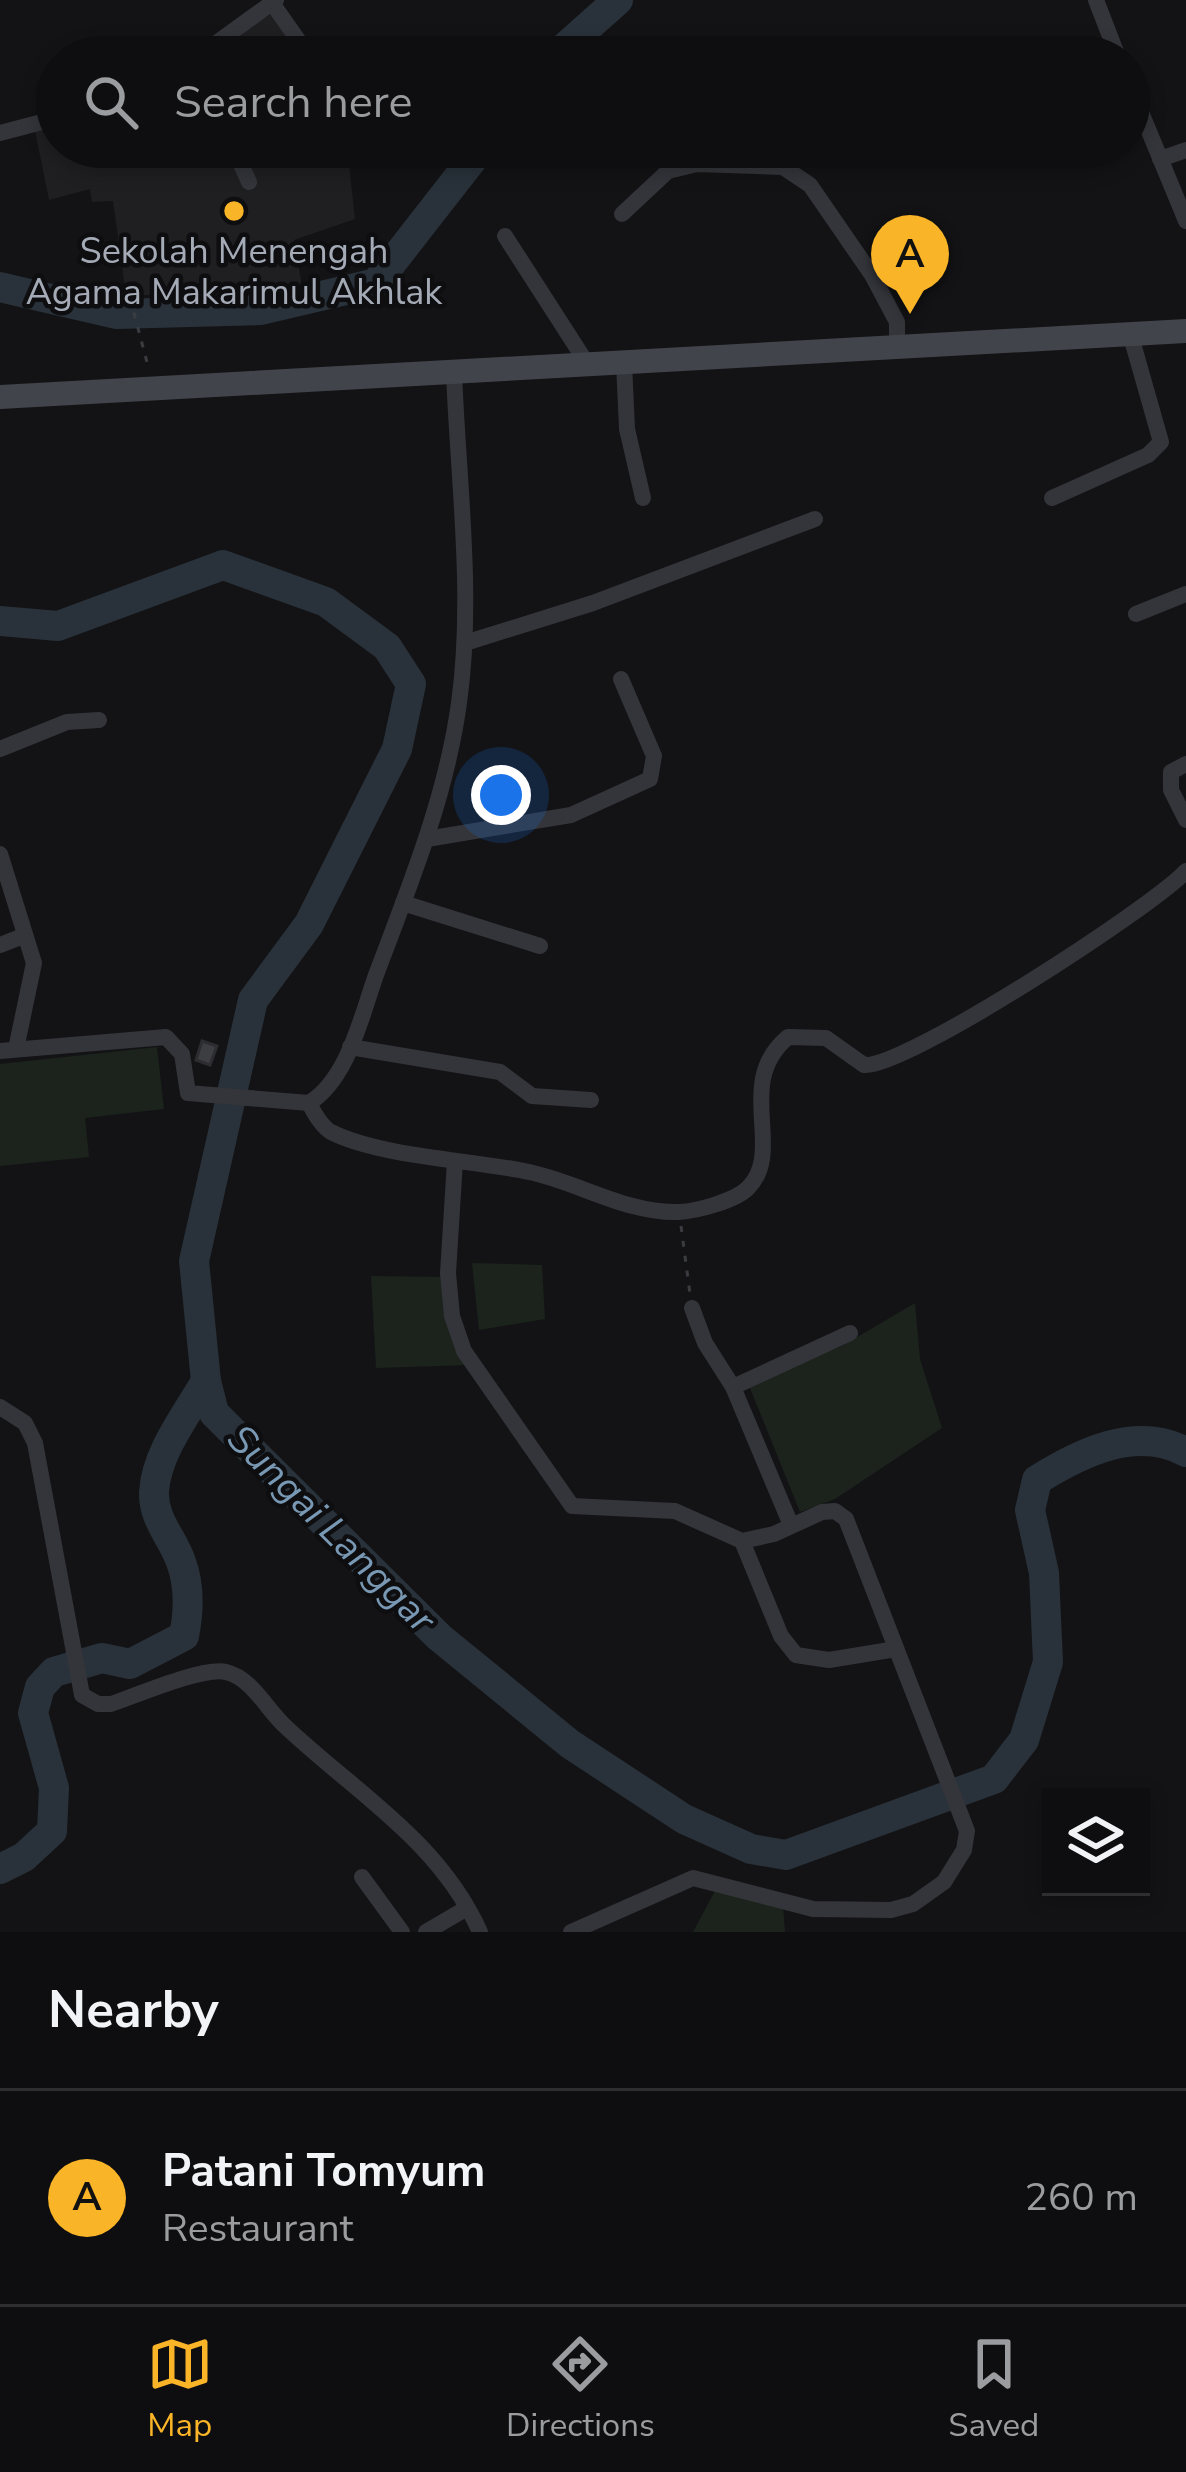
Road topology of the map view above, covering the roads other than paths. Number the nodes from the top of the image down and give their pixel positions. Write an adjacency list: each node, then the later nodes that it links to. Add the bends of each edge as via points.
1 (1096, 0): 5 (street)
2 (274, 2): 3 (street); 4 (street)
3 (226, 36)
4 (296, 36)
5 (1110, 36)
6 (36, 124): 7 (street)
7 (0, 133)
8 (1150, 134): 10 (street)
9 (1186, 150): 10 (street)
10 (1160, 159): 16 (street)
11 (243, 168): 14 (street)
12 (680, 168): 15 (street)
13 (784, 168): 20 (street, via 810,185 872,275 897,322)
14 (249, 182)
15 (622, 214)
16 (1186, 221)
17 (505, 236): 22 (street)
18 (1186, 331): 19 (main road)
19 (1130, 333): 20 (main road); 26 (street, via 1161,442)
20 (897, 346): 21 (main road)
21 (624, 363): 22 (main road); 25 (street, via 627,429)
22 (588, 365): 23 (main road)
23 (454, 372): 24 (main road); 30 (street)
24 (0, 397)
25 (643, 498)
26 (1052, 498)
27 (815, 519): 30 (street)
28 (1186, 594): 29 (street)
29 (1136, 614)
30 (465, 643): 36 (street, via 459,706)
31 (621, 679): 36 (street, via 654,756 650,779 572,815)
32 (99, 720): 33 (street, via 67,722)
33 (0, 749)
34 (1186, 764): 35 (street, via 1169,782)
35 (1186, 820)
36 (427, 839): 39 (street)
37 (0, 854): 40 (street)
38 (1186, 871): 47 (street, via 1042,975 894,1060 864,1065 826,1037 788,1037 771,1051 760,1084 759,1171 748,1189 679,1211)
39 (403, 903): 42 (street); 43 (street)
40 (22, 936): 41 (street); 44 (street, via 34,981)
41 (0, 945)
42 (541, 946)
43 (350, 1047): 45 (street, via 500,1072 532,1096); 46 (street)
44 (8, 1050): 46 (street, via 166,1037 182,1054 188,1093)
45 (591, 1100)
46 (309, 1103): 47 (street, via 328,1131)
47 (454, 1161): 53 (street, via 452,1316 471,1364 564,1497 589,1510 676,1510)
48 (692, 1308): 50 (street)
49 (850, 1334): 50 (street)
50 (733, 1388): 52 (street)
51 (0, 1407): 56 (street, via 25,1423 35,1443 82,1695 111,1704 214,1671 238,1678 309,1748 395,1815)
52 (791, 1526): 53 (street); 54 (street, via 822,1512 845,1519)
53 (742, 1541): 54 (street, via 796,1655 829,1660)
54 (896, 1649): 60 (street, via 963,1818 964,1850 944,1882 891,1910 814,1909 693,1879)
55 (362, 1877): 57 (street)
56 (467, 1908): 58 (street); 59 (street)
57 (402, 1932)
58 (426, 1932)
59 (480, 1932)
60 (571, 1932)

